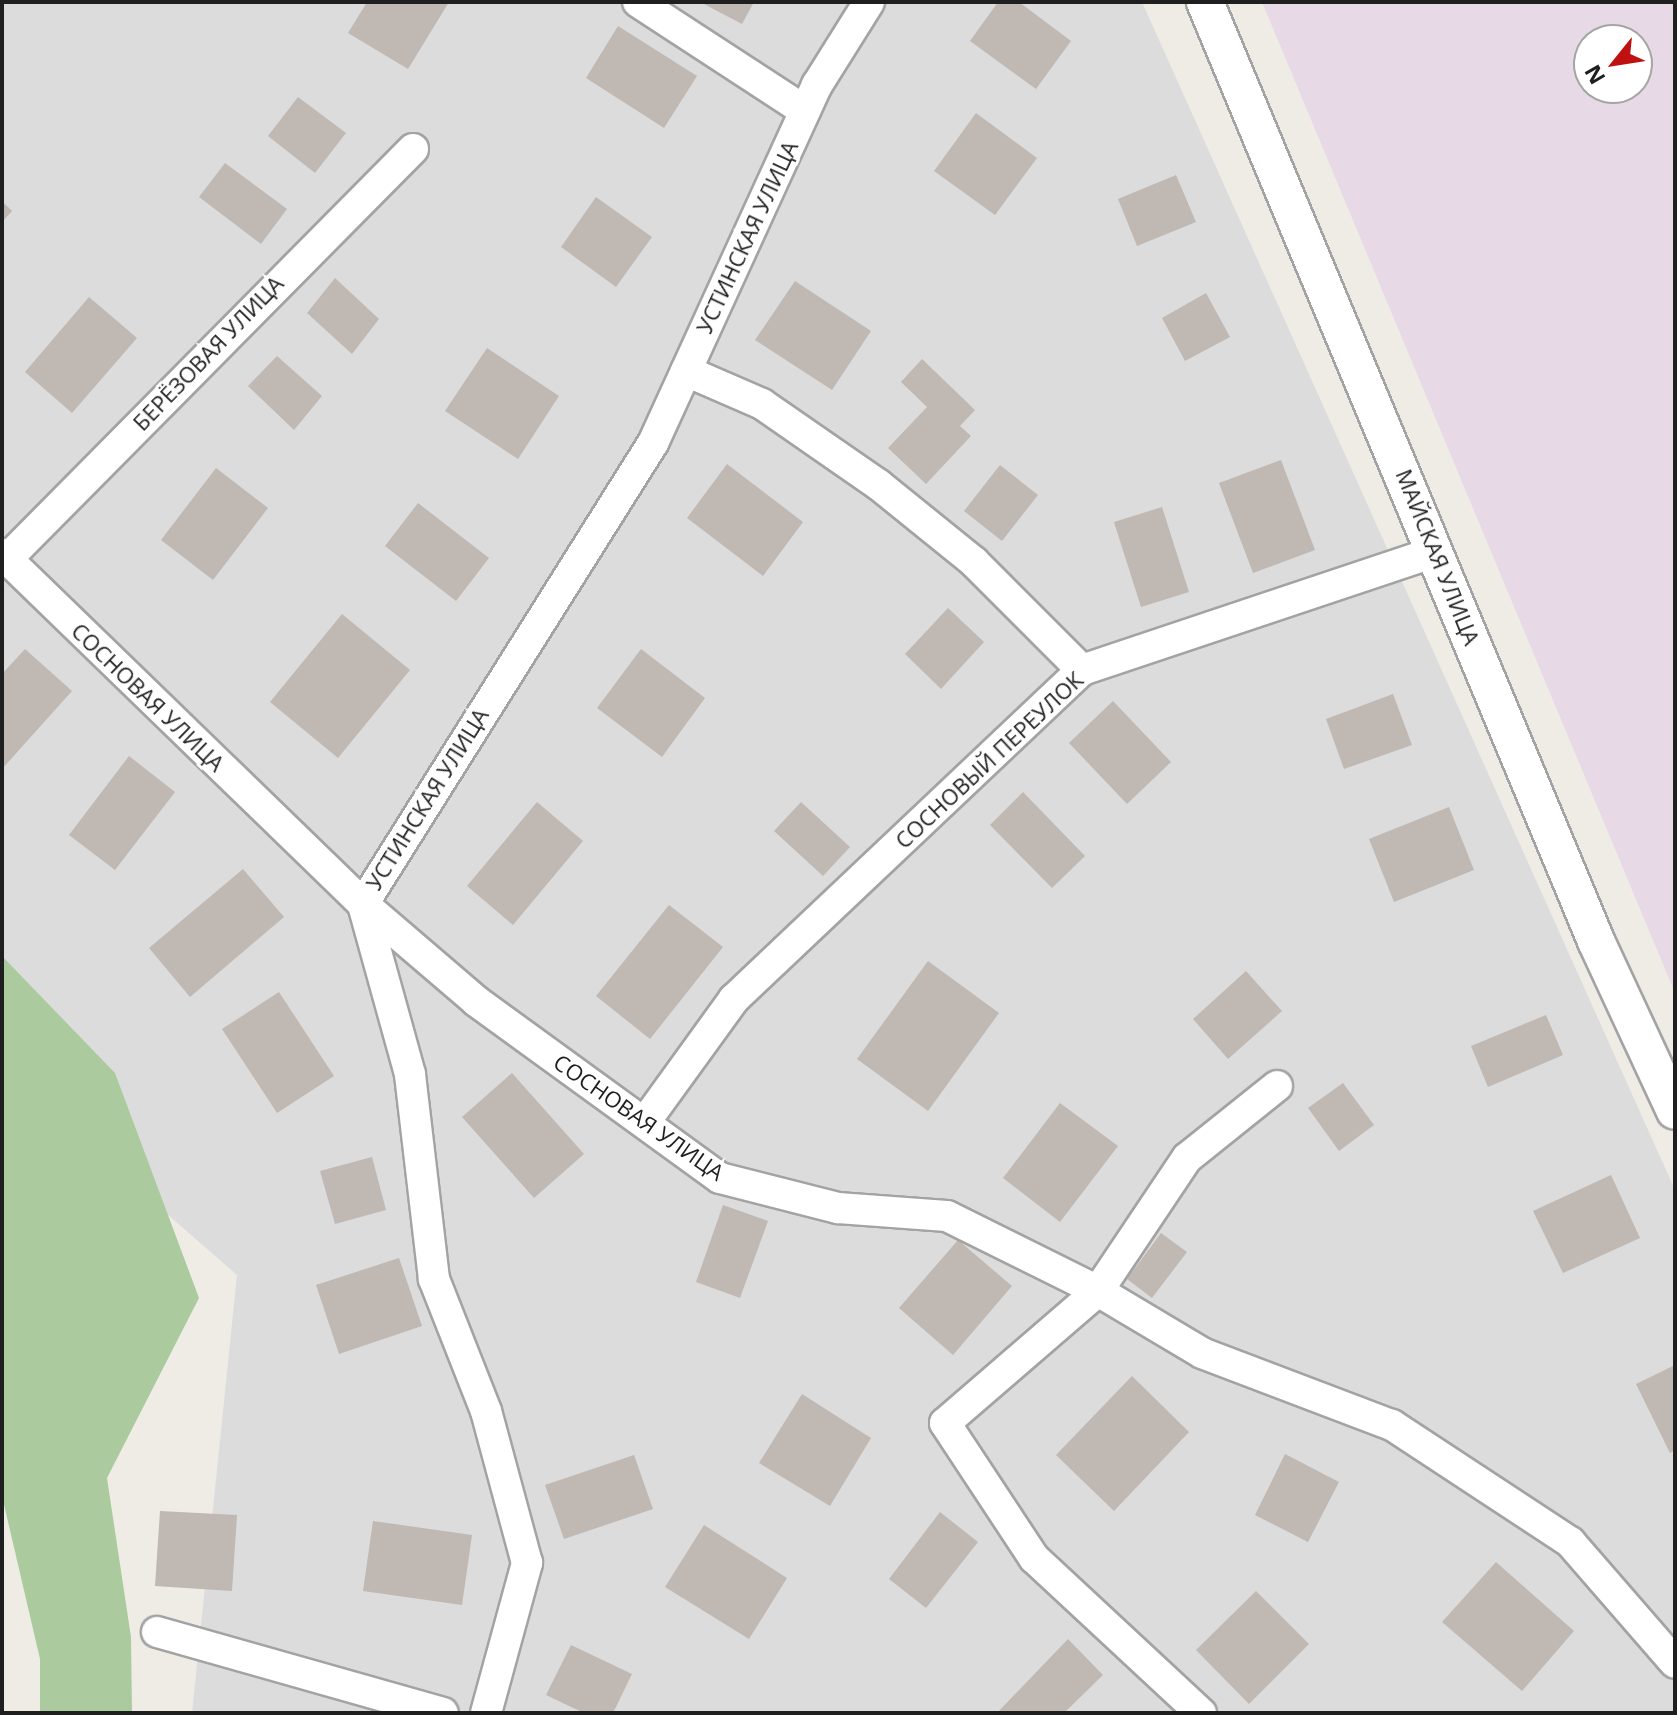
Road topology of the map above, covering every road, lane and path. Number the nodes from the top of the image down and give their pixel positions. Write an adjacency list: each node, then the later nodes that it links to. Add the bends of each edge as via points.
1 (638, 2): 4 (street)
2 (869, 2): 4 (street, УСТИНСКАЯ УЛИЦА)
3 (1205, 2): 7 (street, МАЙСКАЯ УЛИЦА)
4 (805, 111): 6 (street, УСТИНСКАЯ УЛИЦА)
5 (413, 149): 8 (street, БЕРЁЗОВАЯ УЛИЦА)
6 (686, 371): 9 (street, via 762,404 879,485 974,562); 10 (street, УСТИНСКАЯ УЛИЦА, via 653,443)
7 (1435, 552): 9 (street, СОСНОВЫЙ ПЕРЕУЛОК); 12 (street, МАЙСКАЯ УЛИЦА, via 1596,941)
8 (4, 556): 10 (street, СОСНОВАЯ УЛИЦА)
9 (1082, 670): 13 (street, СОСНОВЫЙ ПЕРЕУЛОК, via 734,999)
10 (363, 904): 13 (street, СОСНОВАЯ УЛИЦА, via 476,1001); 18 (street, УСТИНСКАЯ УЛИЦА, via 410,1074 434,1279 486,1411 527,1563)
11 (1277, 1086): 14 (street, via 1187,1158)
12 (1675, 1111)
13 (645, 1122): 14 (street, СОСНОВАЯ УЛИЦА, via 720,1178 838,1208 947,1216)
14 (1098, 1291): 16 (street, СОСНОВАЯ УЛИЦА, via 1202,1353 1392,1425 1570,1542); 19 (street, via 945,1423 1034,1558)
15 (157, 1632): 17 (street)
16 (1675, 1663)
17 (443, 1713)
18 (486, 1713)
19 (1201, 1713)

